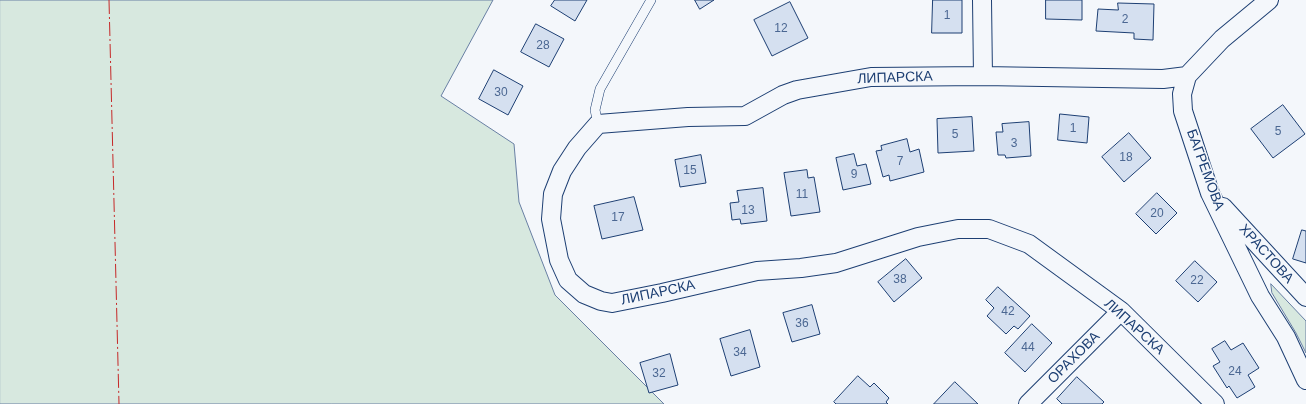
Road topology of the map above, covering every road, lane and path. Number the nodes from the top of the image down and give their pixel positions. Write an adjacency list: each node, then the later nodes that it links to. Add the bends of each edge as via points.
1 (651, 0): 6 (lane, via 600,89 595,110)
2 (982, 0): 4 (street)
3 (1269, 0): 5 (street, БАГРЕМОВА, via 1222,39)
4 (984, 76): 5 (street, ЛИПАРСКА, via 1163,79); 6 (street, ЛИПАРСКА, via 871,77 796,90 745,116 688,117)
5 (1187, 76): 7 (street, БАГРЕМОВА, via 1182,94 1184,111)
6 (598, 124): 9 (street, ЛИПАРСКА, via 577,148 562,171 553,194 551,219 559,260 568,280 584,294 601,301 612,303 662,294 757,271 836,262 918,237 958,229 989,229 1029,244)
7 (1210, 193): 8 (street, ХРАСТОВА); 10 (street, БАГРЕМОВА, via 1260,296 1286,337)
8 (1306, 298)
9 (1120, 311): 11 (street, ОРАХОВА); 12 (street, ЛИПАРСКА)
10 (1306, 380)
11 (1028, 404)
12 (1215, 404)

